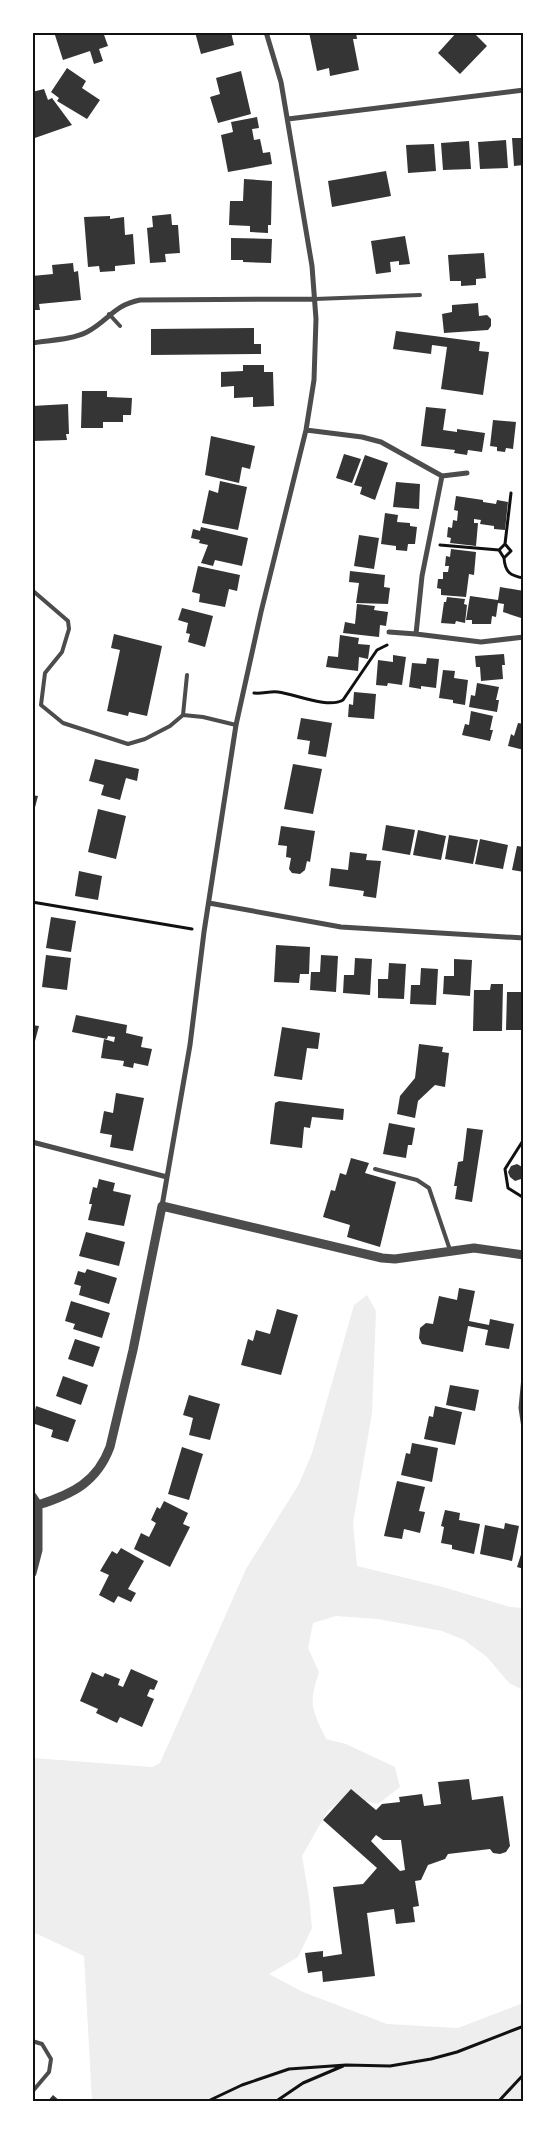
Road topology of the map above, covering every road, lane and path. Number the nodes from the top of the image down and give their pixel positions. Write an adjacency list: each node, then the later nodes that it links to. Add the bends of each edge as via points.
1 (266, 32): 3 (street)
2 (524, 90): 3 (street)
3 (288, 119): 5 (street)
4 (420, 295): 5 (lane)
5 (315, 299): 6 (street, via 140,300 127,303); 9 (street, via 316,351)
6 (109, 314): 7 (lane); 8 (street, via 78,336)
7 (120, 326)
8 (32, 343)
9 (306, 430): 11 (street, via 380,442); 23 (street)
10 (467, 473): 11 (street)
11 (442, 476): 13 (street)
12 (511, 493): 14 (path)
13 (428, 544): 15 (path); 20 (street)
14 (506, 544): 15 (path); 16 (path, via 511,551)
15 (499, 550): 16 (path)
16 (504, 558): 17 (path, via 507,572)
17 (524, 578)
18 (32, 590): 24 (lane, via 68,621 69,629 62,652 45,673 41,705 63,723 128,744 170,726)
19 (389, 632): 20 (street); 23 (path, via 387,646 377,650 338,703 275,692)
20 (416, 634): 21 (street, via 481,642)
21 (524, 637)
22 (187, 675): 24 (lane)
23 (244, 692): 25 (street)
24 (183, 715): 25 (lane)
25 (236, 726): 27 (street)
26 (32, 902): 28 (path)
27 (209, 903): 28 (street); 29 (street, via 341,927)
28 (204, 932): 33 (street, via 190,1045)
29 (524, 938)
30 (524, 1139): 34 (path, via 505,1169 508,1188)
31 (32, 1142): 33 (street)
32 (375, 1169): 36 (lane, via 418,1180 429,1188)
33 (167, 1177): 35 (street)
34 (524, 1198)
35 (162, 1206): 36 (street, via 395,1260); 41 (street, via 133,1350 105,1461 86,1483 63,1498)
36 (450, 1250): 37 (street, via 474,1248)
37 (524, 1255)
38 (524, 1377): 39 (street, via 521,1408)
39 (524, 1428)
40 (32, 1496): 41 (street)
41 (38, 1505): 42 (street, via 38,1550)
42 (32, 1572)
43 (524, 2026): 45 (path, via 431,2059 390,2066)
44 (32, 2041): 47 (lane, via 42,2044 51,2059 49,2072)
45 (346, 2065): 48 (path, via 289,2069); 49 (path, via 303,2083)
46 (524, 2074): 50 (path)
47 (32, 2092)
48 (206, 2102)
49 (274, 2102)
50 (498, 2102)

